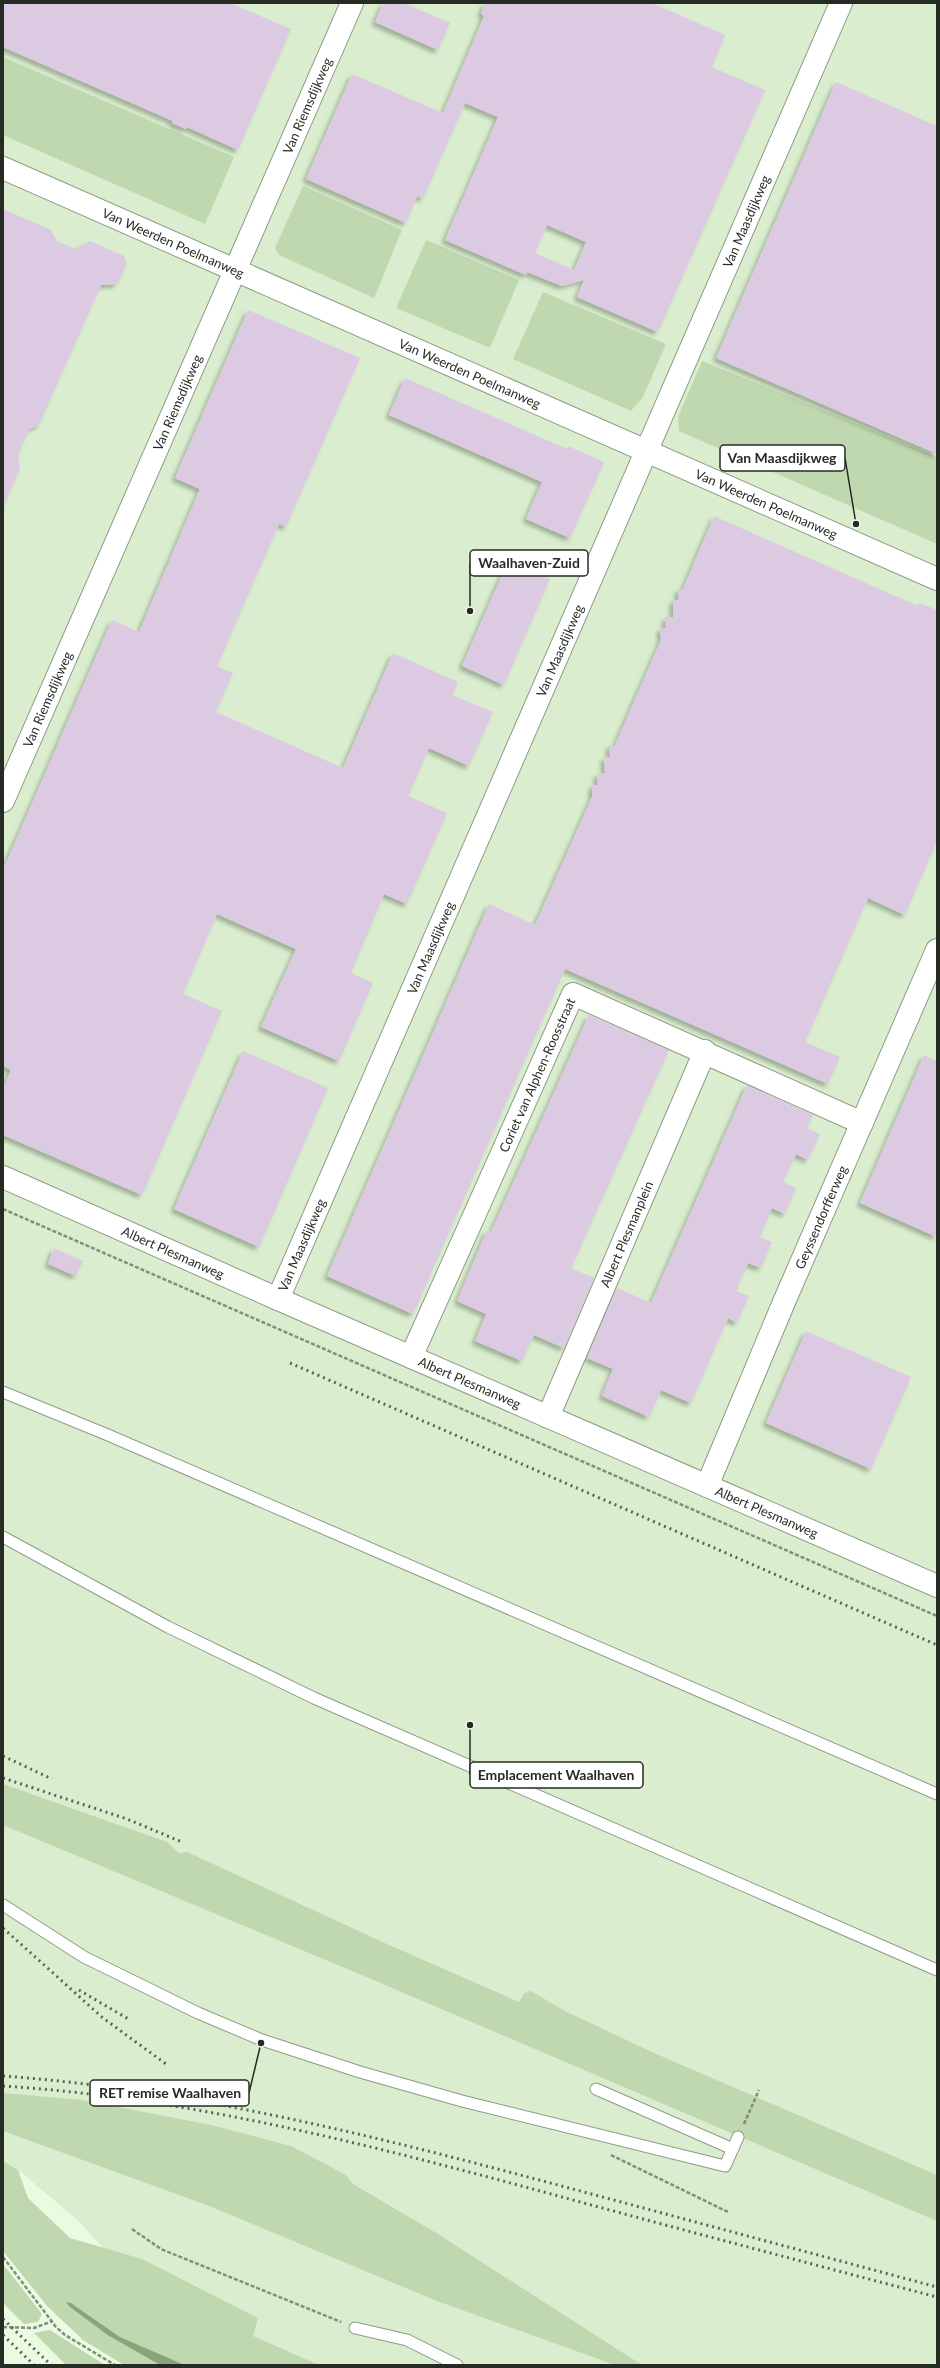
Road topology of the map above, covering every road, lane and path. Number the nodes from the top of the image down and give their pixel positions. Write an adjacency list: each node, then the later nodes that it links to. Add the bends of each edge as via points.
1 (352, 3): 4 (street, Van Riemsdijkweg)
2 (841, 3): 5 (street, Van Maasdijkweg)
3 (3, 168): 4 (street, Van Weerden Poelmanweg)
4 (234, 270): 5 (street, Van Weerden Poelmanweg); 7 (street, Van Riemsdijkweg)
5 (647, 451): 6 (street, Van Weerden Poelmanweg); 13 (street, Van Maasdijkweg)
6 (937, 579)
7 (3, 801)
8 (937, 950): 10 (street, Geyssendorfferweg)
9 (705, 1051): 10 (street, Coriet van Alphen-Roosstraat); 14 (street, Coriet van Alphen-Roosstraat, via 573,994); 16 (street, Albert Plesmanplein)
10 (862, 1123): 17 (street, Geyssendorfferweg)
11 (3, 1177): 13 (street, Albert Plesmanweg)
12 (3, 1209): 20 (path, Albert Plesmanweg)
13 (278, 1299): 14 (street, Albert Plesmanweg)
14 (411, 1357): 16 (street, Albert Plesmanweg)
15 (3, 1392): 21 (lane, via 108,1435)
16 (548, 1417): 17 (street, Albert Plesmanweg)
17 (707, 1486): 19 (street, Albert Plesmanweg)
18 (3, 1537): 23 (lane, via 81,1581 246,1667)
19 (937, 1586)
20 (937, 1616)
21 (937, 1794)
22 (3, 1905): 26 (lane, via 84,1957 192,2010 262,2040 414,2088)
23 (937, 1970)
24 (596, 2089): 28 (lane)
25 (759, 2090): 27 (path)
26 (598, 2136): 28 (lane, via 725,2166); 29 (path, via 595,2147)
27 (738, 2137): 28 (lane)
28 (733, 2149)
29 (728, 2212)
30 (132, 2229): 34 (path, via 161,2249)
31 (3, 2257): 32 (path)
32 (52, 2321): 33 (path, via 34,2328); 35 (path, via 65,2335)
33 (3, 2327)
34 (356, 2328): 36 (lane, via 407,2340)
35 (115, 2365)
36 (457, 2365)

